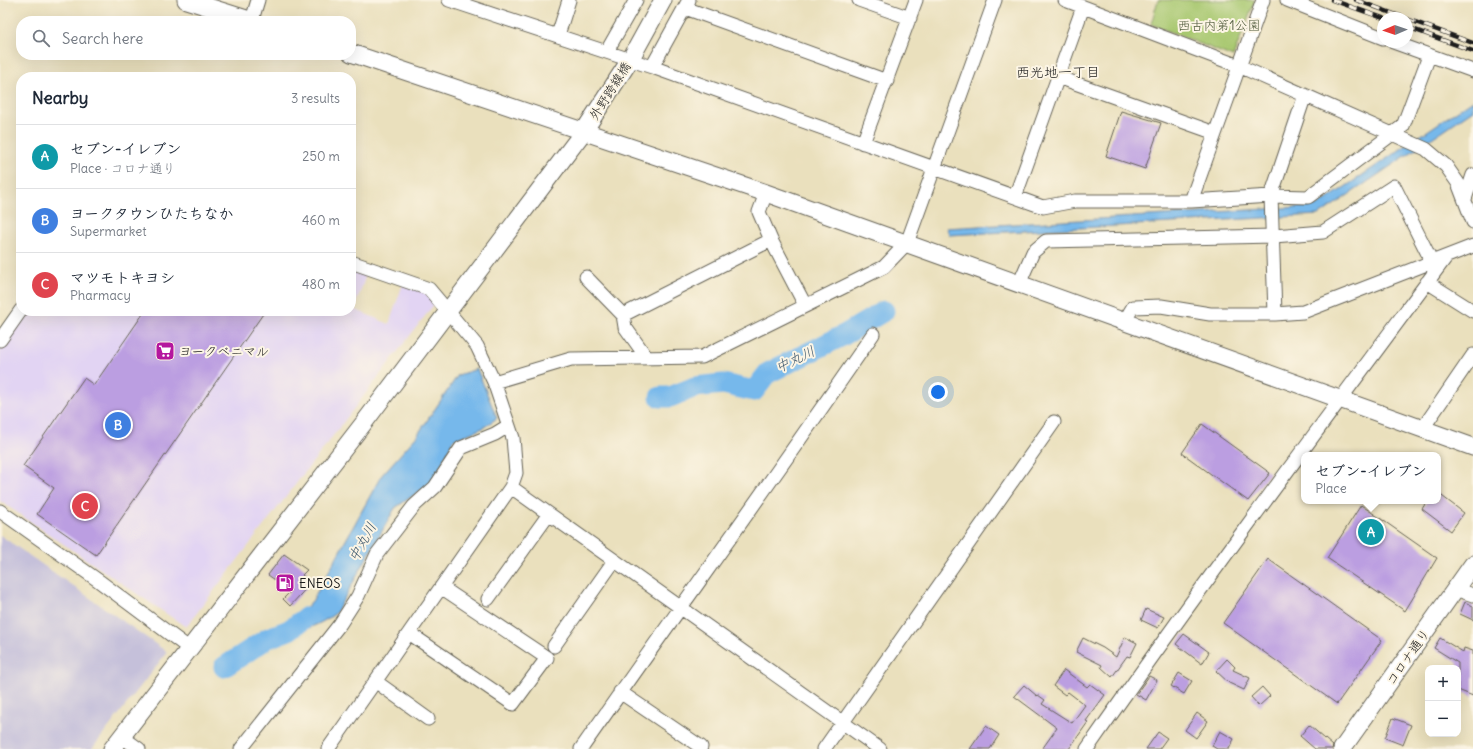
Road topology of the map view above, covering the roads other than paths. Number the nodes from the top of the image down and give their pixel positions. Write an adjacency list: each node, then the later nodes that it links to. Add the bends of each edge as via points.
1 (186, 0): 16 (street)
2 (258, 0): 17 (street)
3 (449, 0): 14 (street)
4 (569, 0): 19 (street)
5 (636, 0): 22 (street)
6 (663, 0): 24 (street, 外野跨線橋)
7 (860, 0): 18 (street)
8 (916, 0): 18 (street)
9 (995, 0): 36 (street)
10 (1065, 0): 15 (street)
11 (1263, 0): 26 (street)
12 (1290, 0): 20 (street)
13 (687, 4): 27 (street); 30 (street)
14 (489, 6): 19 (street)
15 (1083, 7): 26 (street); 29 (street)
16 (236, 16)
17 (253, 16)
18 (910, 18): 30 (street)
19 (558, 35): 22 (street)
20 (1377, 36)
21 (1408, 48): 25 (street)
22 (607, 51): 24 (street)
23 (356, 55): 32 (street)
24 (632, 55): 27 (street); 32 (street, 外野跨線橋)
25 (1429, 56): 28 (street); 34 (street, via 1403,126)
26 (1239, 66): 31 (street); 33 (street)
27 (652, 67): 35 (street)
28 (1473, 71)
29 (1058, 77): 33 (street); 40 (street)
30 (887, 81): 35 (street)
31 (1305, 95): 34 (street); 39 (street)
32 (584, 131): 38 (street); 55 (street, 外野跨線橋)
33 (1215, 133): 42 (street)
34 (1394, 134): 39 (street, via 1308,197); 41 (street, via 1426,149 1446,166)
35 (863, 143): 36 (street)
36 (935, 168): 40 (street); 46 (street)
37 (1473, 176): 41 (street)
38 (766, 193): 45 (street, via 759,212); 46 (street)
39 (1271, 196): 42 (street); 44 (street)
40 (1015, 197): 42 (street, via 1043,207 1075,202)
41 (1465, 199): 43 (street)
42 (1191, 201)
43 (1473, 222)
44 (1274, 236): 49 (street, via 1323,232 1394,186); 53 (street, via 1046,241 1033,252); 57 (street)
45 (771, 240): 54 (street); 58 (street)
46 (907, 243): 53 (street); 54 (street, via 884,267)
47 (1473, 246): 48 (street)
48 (1446, 257): 49 (street); 52 (street)
49 (1432, 262): 57 (street, via 1303,312)
50 (356, 264): 55 (street, via 429,289)
51 (586, 277): 58 (street)
52 (1427, 282): 56 (street); 66 (street)
53 (1019, 284): 60 (street)
54 (805, 305): 64 (street, via 702,357)
55 (449, 311): 65 (street, via 477,346); 83 (street, 外野跨線橋)
56 (1473, 312)
57 (1275, 314): 60 (street, via 1210,314 1162,306 1133,307)
58 (623, 315): 64 (street, via 625,328)
59 (17, 316): 62 (street)
60 (1124, 322): 66 (street)
61 (873, 334): 80 (street, via 783,466)
62 (0, 340)
63 (1473, 355): 69 (street)
64 (647, 358): 65 (street, via 571,359)
65 (494, 382): 68 (street)
66 (1339, 400): 69 (street); 96 (street, via 1166,636)
67 (1054, 422): 87 (street)
68 (508, 426): 71 (street, via 513,438 516,473); 91 (street, via 461,448 435,487 414,506 377,554 358,596 340,624)
69 (1423, 428): 70 (street)
70 (1473, 447)
71 (511, 487): 73 (street); 76 (street)
72 (0, 511): 83 (street)
73 (549, 514): 74 (street); 79 (street)
74 (614, 561): 80 (street); 82 (street)
75 (1473, 564): 77 (street, コロナ通り)
76 (441, 587): 81 (street); 81 (street, via 547,658 513,704)
77 (1455, 589): 78 (street); 97 (street, コロナ通り)
78 (1473, 595)
79 (488, 599)
80 (679, 608): 85 (street); 87 (street)
81 (409, 633): 84 (street)
82 (554, 646)
83 (190, 649): 88 (street, 外野跨線橋)
84 (375, 681): 86 (street); 92 (street)
85 (620, 692): 89 (street); 93 (street)
86 (428, 718)
87 (842, 723): 94 (street); 95 (street)
88 (116, 743): 90 (street)
89 (701, 747)
90 (139, 749)
91 (242, 749)
92 (328, 749)
93 (581, 749)
94 (824, 749)
95 (880, 749)
96 (1087, 749)
97 (1342, 749)

